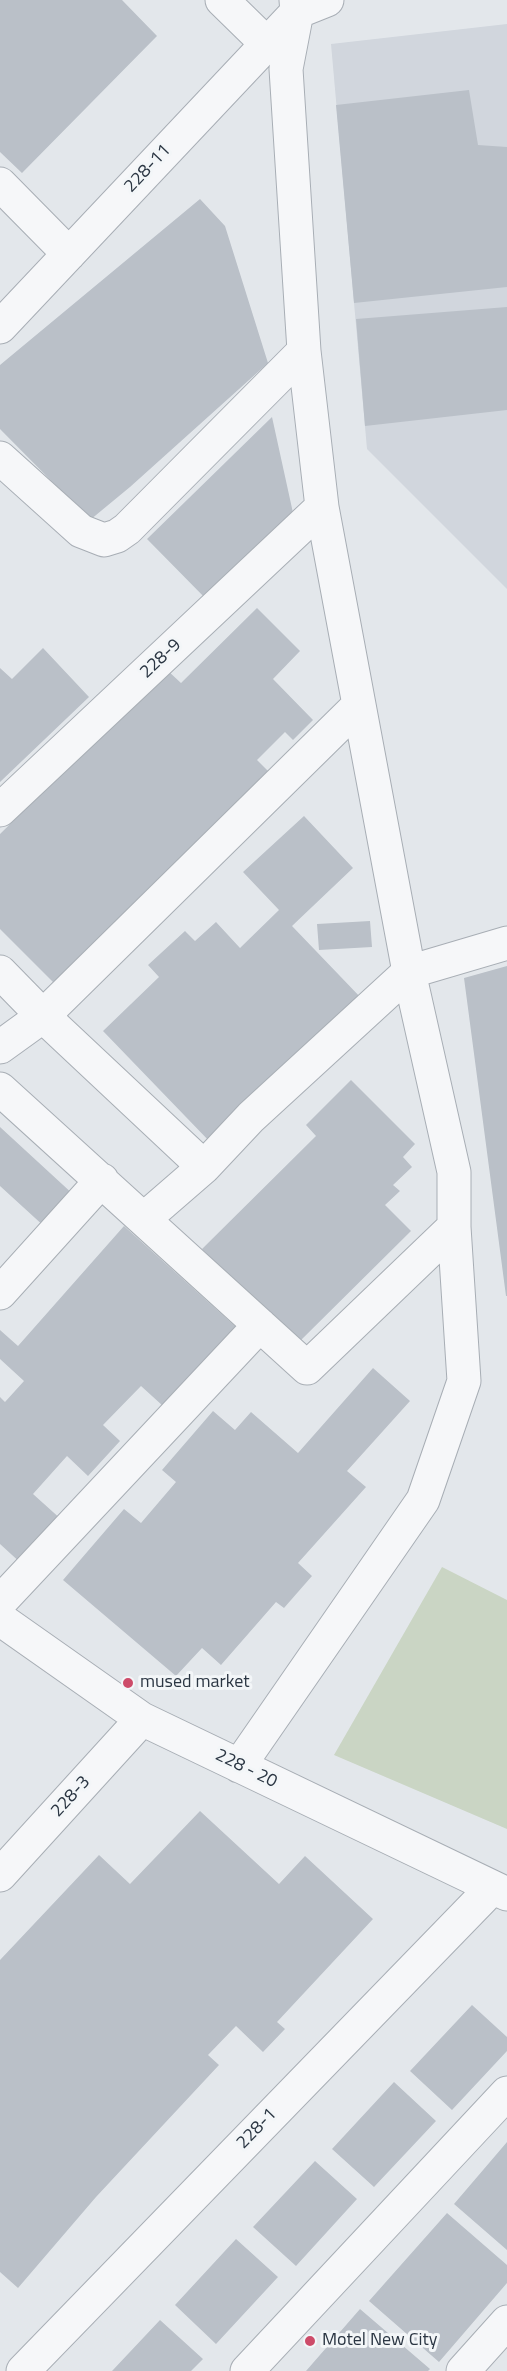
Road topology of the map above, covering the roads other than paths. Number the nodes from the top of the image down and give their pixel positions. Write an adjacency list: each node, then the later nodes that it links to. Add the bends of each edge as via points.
1 (222, 0): 4 (street)
2 (327, 0): 3 (street)
3 (296, 6): 4 (street, 228-11); 8 (street, via 286,69)
4 (267, 44): 6 (street, 228-11)
5 (0, 184): 6 (street)
6 (69, 254): 7 (street, 228-11)
7 (0, 327)
8 (304, 351): 9 (street, via 117,536 104,540 81,531); 10 (street)
9 (0, 458)
10 (322, 507): 11 (street); 12 (street, 228-9)
11 (358, 706): 15 (street); 16 (street)
12 (0, 810)
13 (507, 943): 15 (street)
14 (0, 972): 16 (street)
15 (409, 972): 19 (street, via 251,1118); 22 (street, via 454,1172)
16 (43, 1016): 17 (street); 19 (street)
17 (0, 1047)
18 (0, 1089): 20 (street)
19 (204, 1167): 21 (street)
20 (102, 1180): 21 (street); 23 (street)
21 (144, 1219): 24 (street)
22 (454, 1227): 24 (street, via 308,1368); 28 (street, via 464,1381 423,1500)
23 (0, 1293)
24 (260, 1325): 25 (street)
25 (0, 1602)
26 (0, 1619): 27 (street, 228 - 20)
27 (142, 1719): 28 (street, 228 - 20); 29 (street, 228-3)
28 (239, 1766): 30 (street, 228 - 20)
29 (0, 1875)
30 (499, 1891): 33 (street, 228-1)
31 (507, 2093): 34 (street)
32 (507, 2322): 35 (street)
33 (23, 2371)
34 (247, 2371)
35 (463, 2371)

